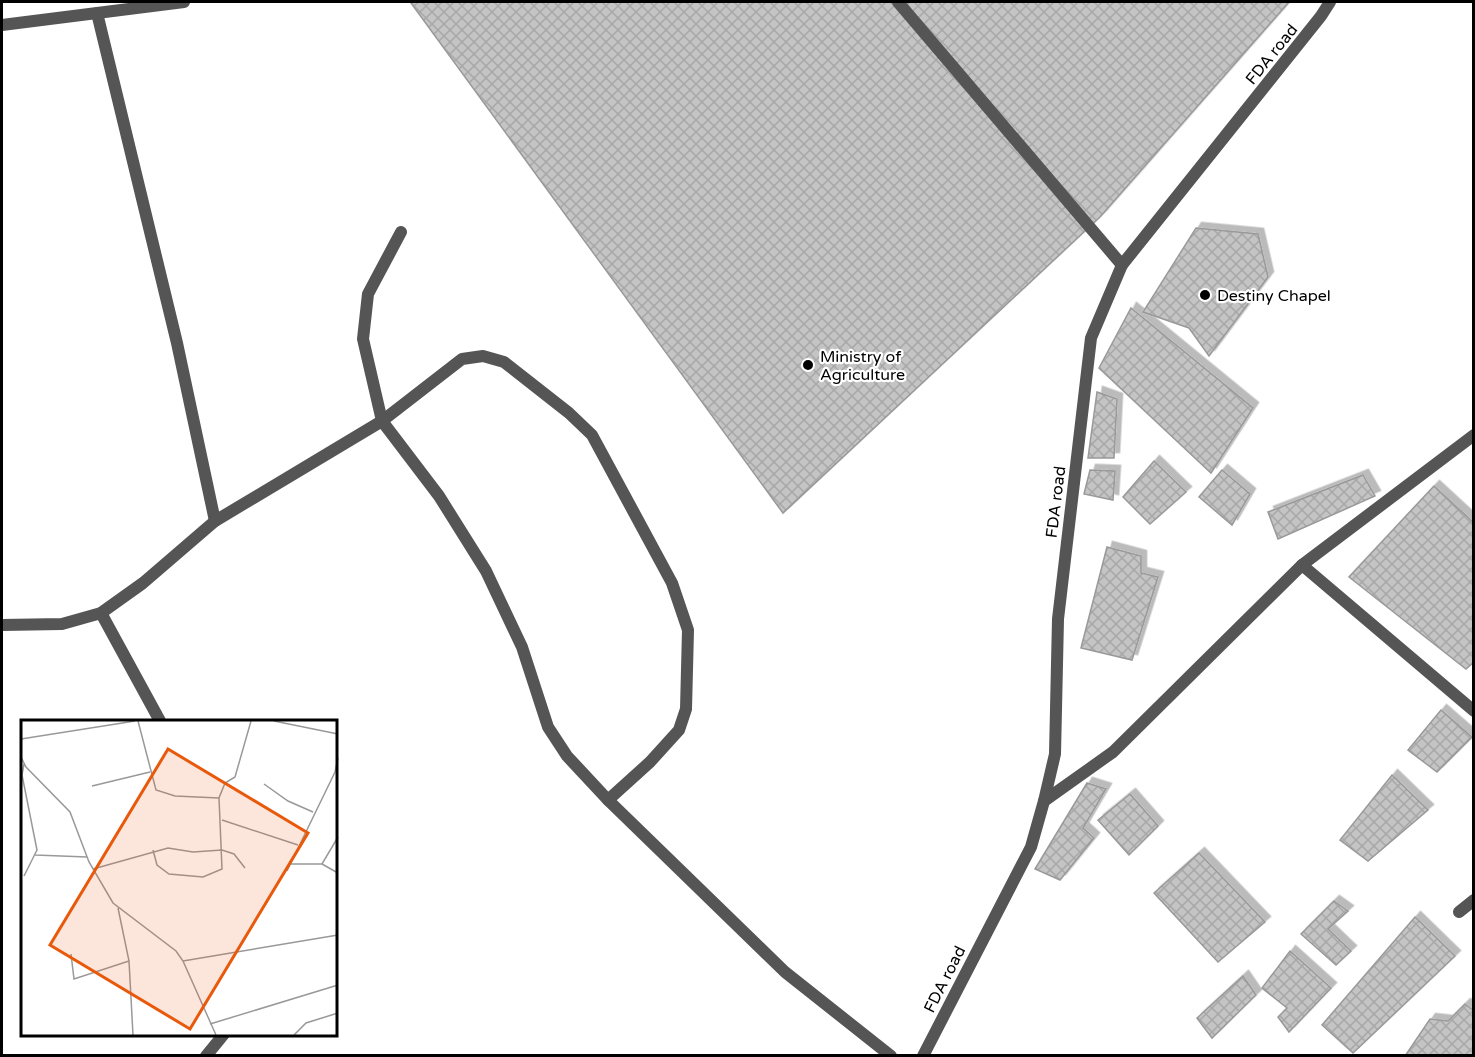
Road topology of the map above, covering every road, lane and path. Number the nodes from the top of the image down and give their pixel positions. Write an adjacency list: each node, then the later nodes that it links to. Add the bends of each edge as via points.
1 (184, 2): 4 (street)
2 (898, 2): 7 (street)
3 (1330, 2): 7 (street, FDA road)
4 (97, 13): 5 (street); 10 (street, via 177,343)
5 (2, 25)
6 (401, 232): 8 (street, via 368,294 363,339)
7 (1122, 265): 17 (street, FDA road, via 1091,338 1058,619 1055,754)
8 (382, 421): 10 (street); 16 (street, via 439,496 486,571 522,647 548,727 567,756); 16 (street, via 462,359 483,356 504,362 592,435 672,583 688,630 686,710 679,730)
9 (1473, 435): 11 (street)
10 (215, 521): 12 (street, via 143,583)
11 (1302, 565): 14 (street); 17 (street, via 1113,752)
12 (101, 613): 13 (street, via 62,624); 15 (street)
13 (2, 625)
14 (1473, 711)
15 (159, 720)
16 (608, 800): 22 (street, via 785,972)
17 (1044, 801): 23 (street, FDA road, via 1031,847)
18 (1473, 900): 19 (street)
19 (1459, 912)
20 (223, 1036): 21 (street)
21 (206, 1056)
22 (891, 1056)
23 (923, 1056)

